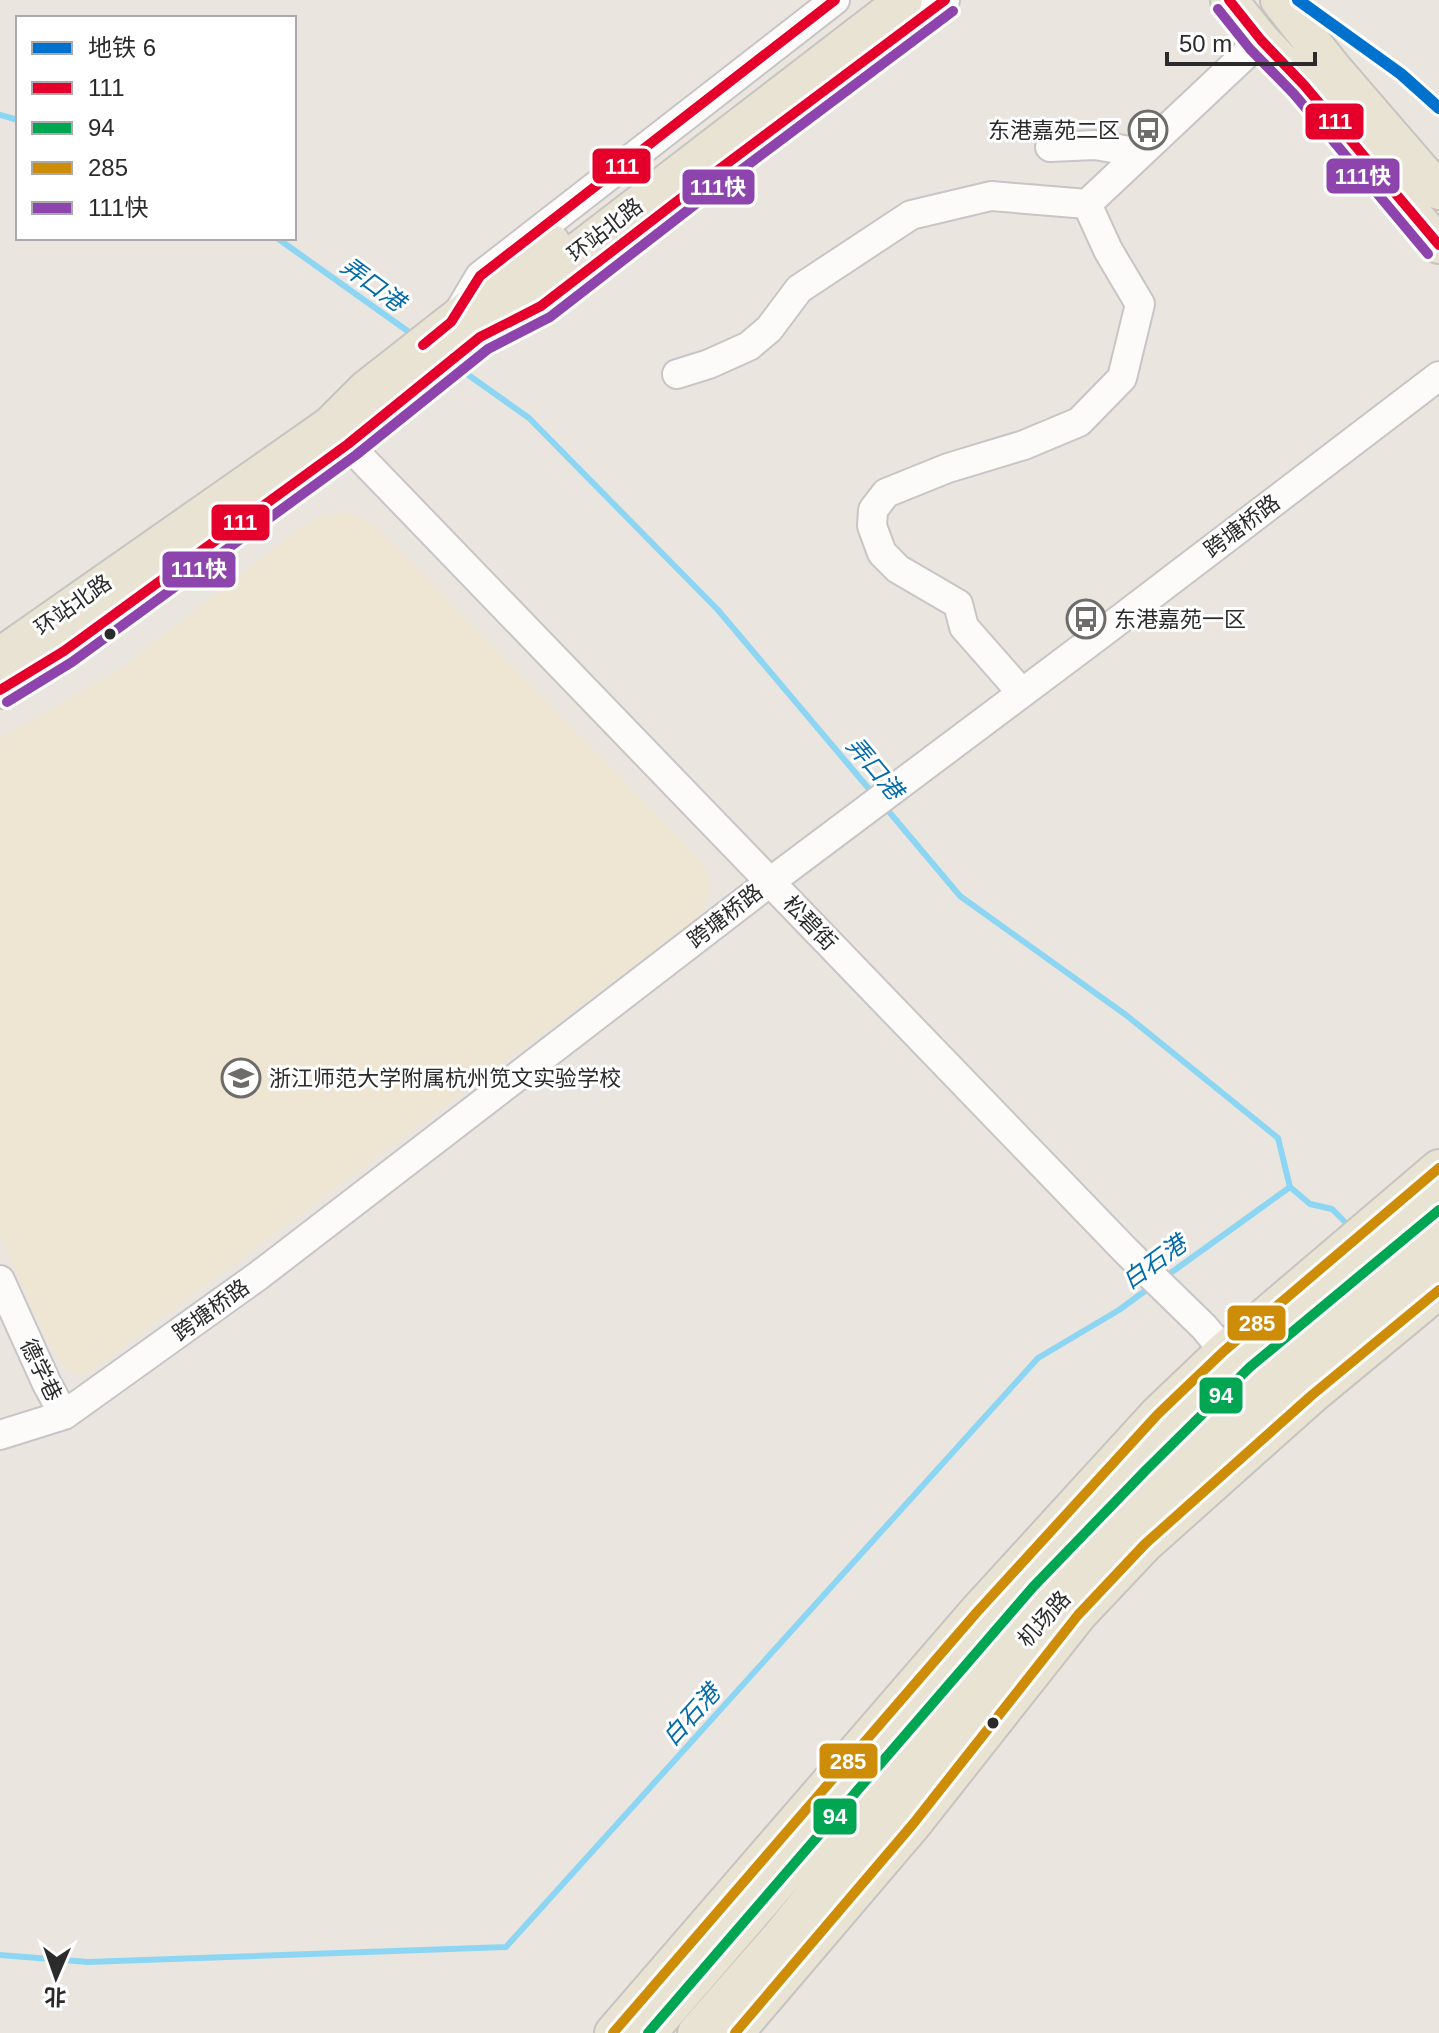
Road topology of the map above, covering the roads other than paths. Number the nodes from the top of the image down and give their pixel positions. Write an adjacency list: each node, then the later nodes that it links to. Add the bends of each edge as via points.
1 (835, 0): 13 (street, via 480,276)
2 (870, 0): 13 (main road, 环站北路, via 551,243)
3 (904, 0): 13 (main road, 环站北路, via 562,263)
4 (945, 0): 13 (street, via 541,306)
5 (1229, 0): 7 (main road)
6 (1279, 0): 10 (main road)
7 (1261, 40): 9 (street); 12 (main road)
8 (1050, 147): 9 (street, via 1095,145)
9 (1141, 153): 11 (street)
10 (1439, 191)
11 (1087, 204): 14 (street, via 991,196 911,215 799,289 749,346); 19 (street, via 1140,304 1122,378 1079,422 886,493 873,510 872,526 882,553 898,569 958,604 964,627)
12 (1439, 245)
13 (466, 330): 16 (main road, 环站北路)
14 (677, 374)
15 (1439, 376): 19 (street, 跨塘桥路)
16 (339, 435): 17 (main road, 环站北路); 18 (main road, 环站北路, via 64,651); 20 (street, 松碧街)
17 (0, 656)
18 (0, 690)
19 (1022, 693): 20 (street, 跨塘桥路)
20 (770, 882): 26 (street, 松碧街); 28 (street, 跨塘桥路, via 258,1276)
21 (1439, 1168): 22 (main road, 机场路)
22 (1422, 1232): 25 (main road, 机场路); 25 (main road, 机场路)
23 (0, 1280): 28 (street, 德学巷)
24 (1439, 1290): 25 (main road, 机场路)
25 (1350, 1303): 26 (main road, 机场路); 27 (main road, 机场路); 30 (main road, 机场路, via 1250,1367)
26 (1214, 1339): 30 (main road, 机场路, via 1158,1414 977,1612)
27 (1305, 1382): 31 (main road, 机场路, via 1078,1615 913,1824); 32 (main road, 机场路, via 1257,1403 1150,1505 1032,1630)
28 (64, 1415): 29 (street, 跨塘桥路)
29 (0, 1435)
30 (860, 1766): 33 (main road, 机场路); 34 (main road, 机场路)
31 (830, 1919): 32 (main road); 36 (main road, 机场路)
32 (781, 1936): 35 (main road, 机场路)
33 (613, 2033)
34 (648, 2033)
35 (696, 2033)
36 (735, 2033)

